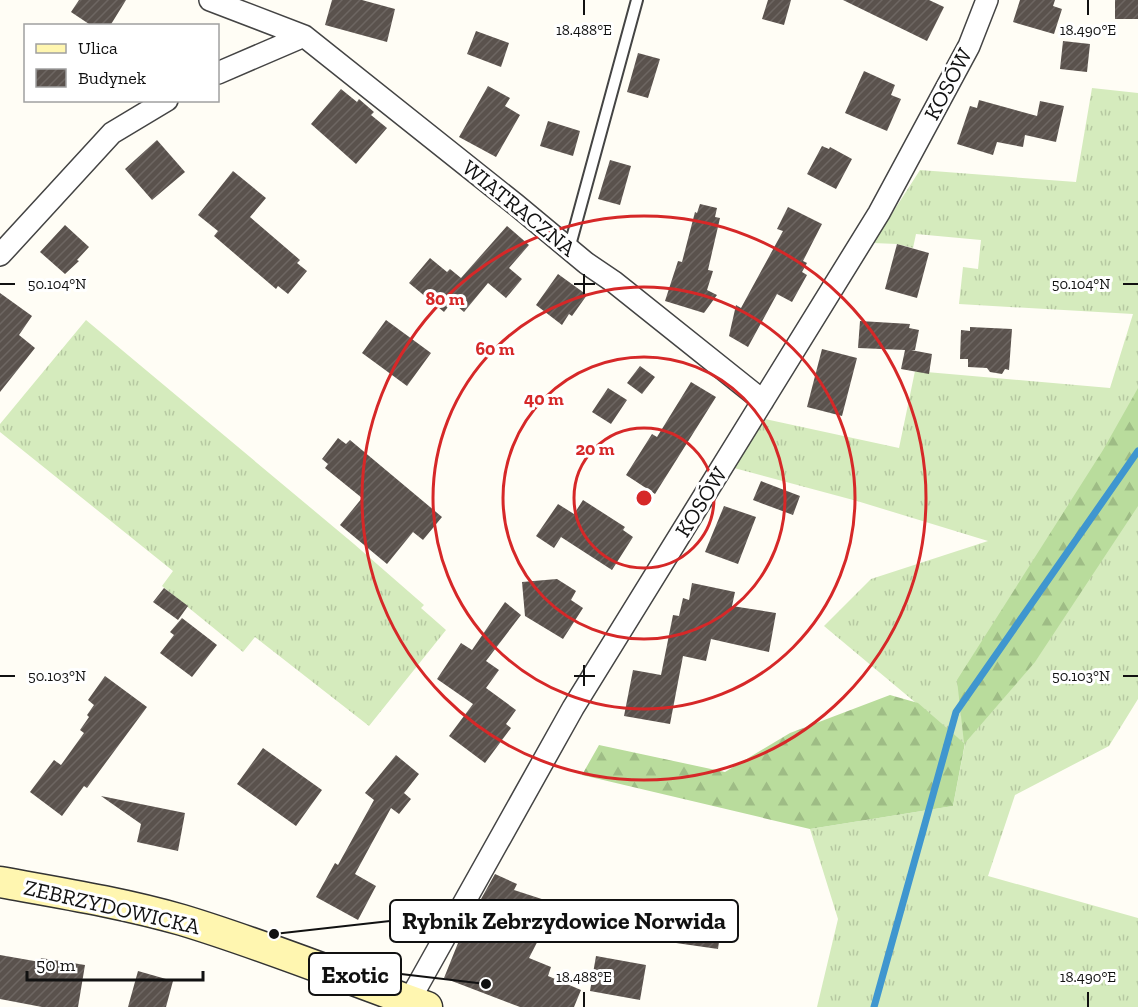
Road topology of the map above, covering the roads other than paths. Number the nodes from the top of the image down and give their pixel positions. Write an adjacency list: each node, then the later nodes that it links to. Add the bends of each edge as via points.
1 (210, 0): 4 (street, WIATRACZNA)
2 (637, 0): 7 (lane)
3 (987, 0): 9 (street, KOSÓW, via 969,46 879,213)
4 (304, 36): 5 (street); 7 (street, WIATRACZNA)
5 (219, 73)
6 (164, 102): 8 (street, via 112,133)
7 (569, 249): 9 (street, WIATRACZNA)
8 (0, 255)
9 (763, 401): 11 (street, KOSÓW, via 573,708)
10 (0, 882): 11 (street, ZEBRZYDOWICKA, via 123,905 228,934)
11 (418, 1004)

